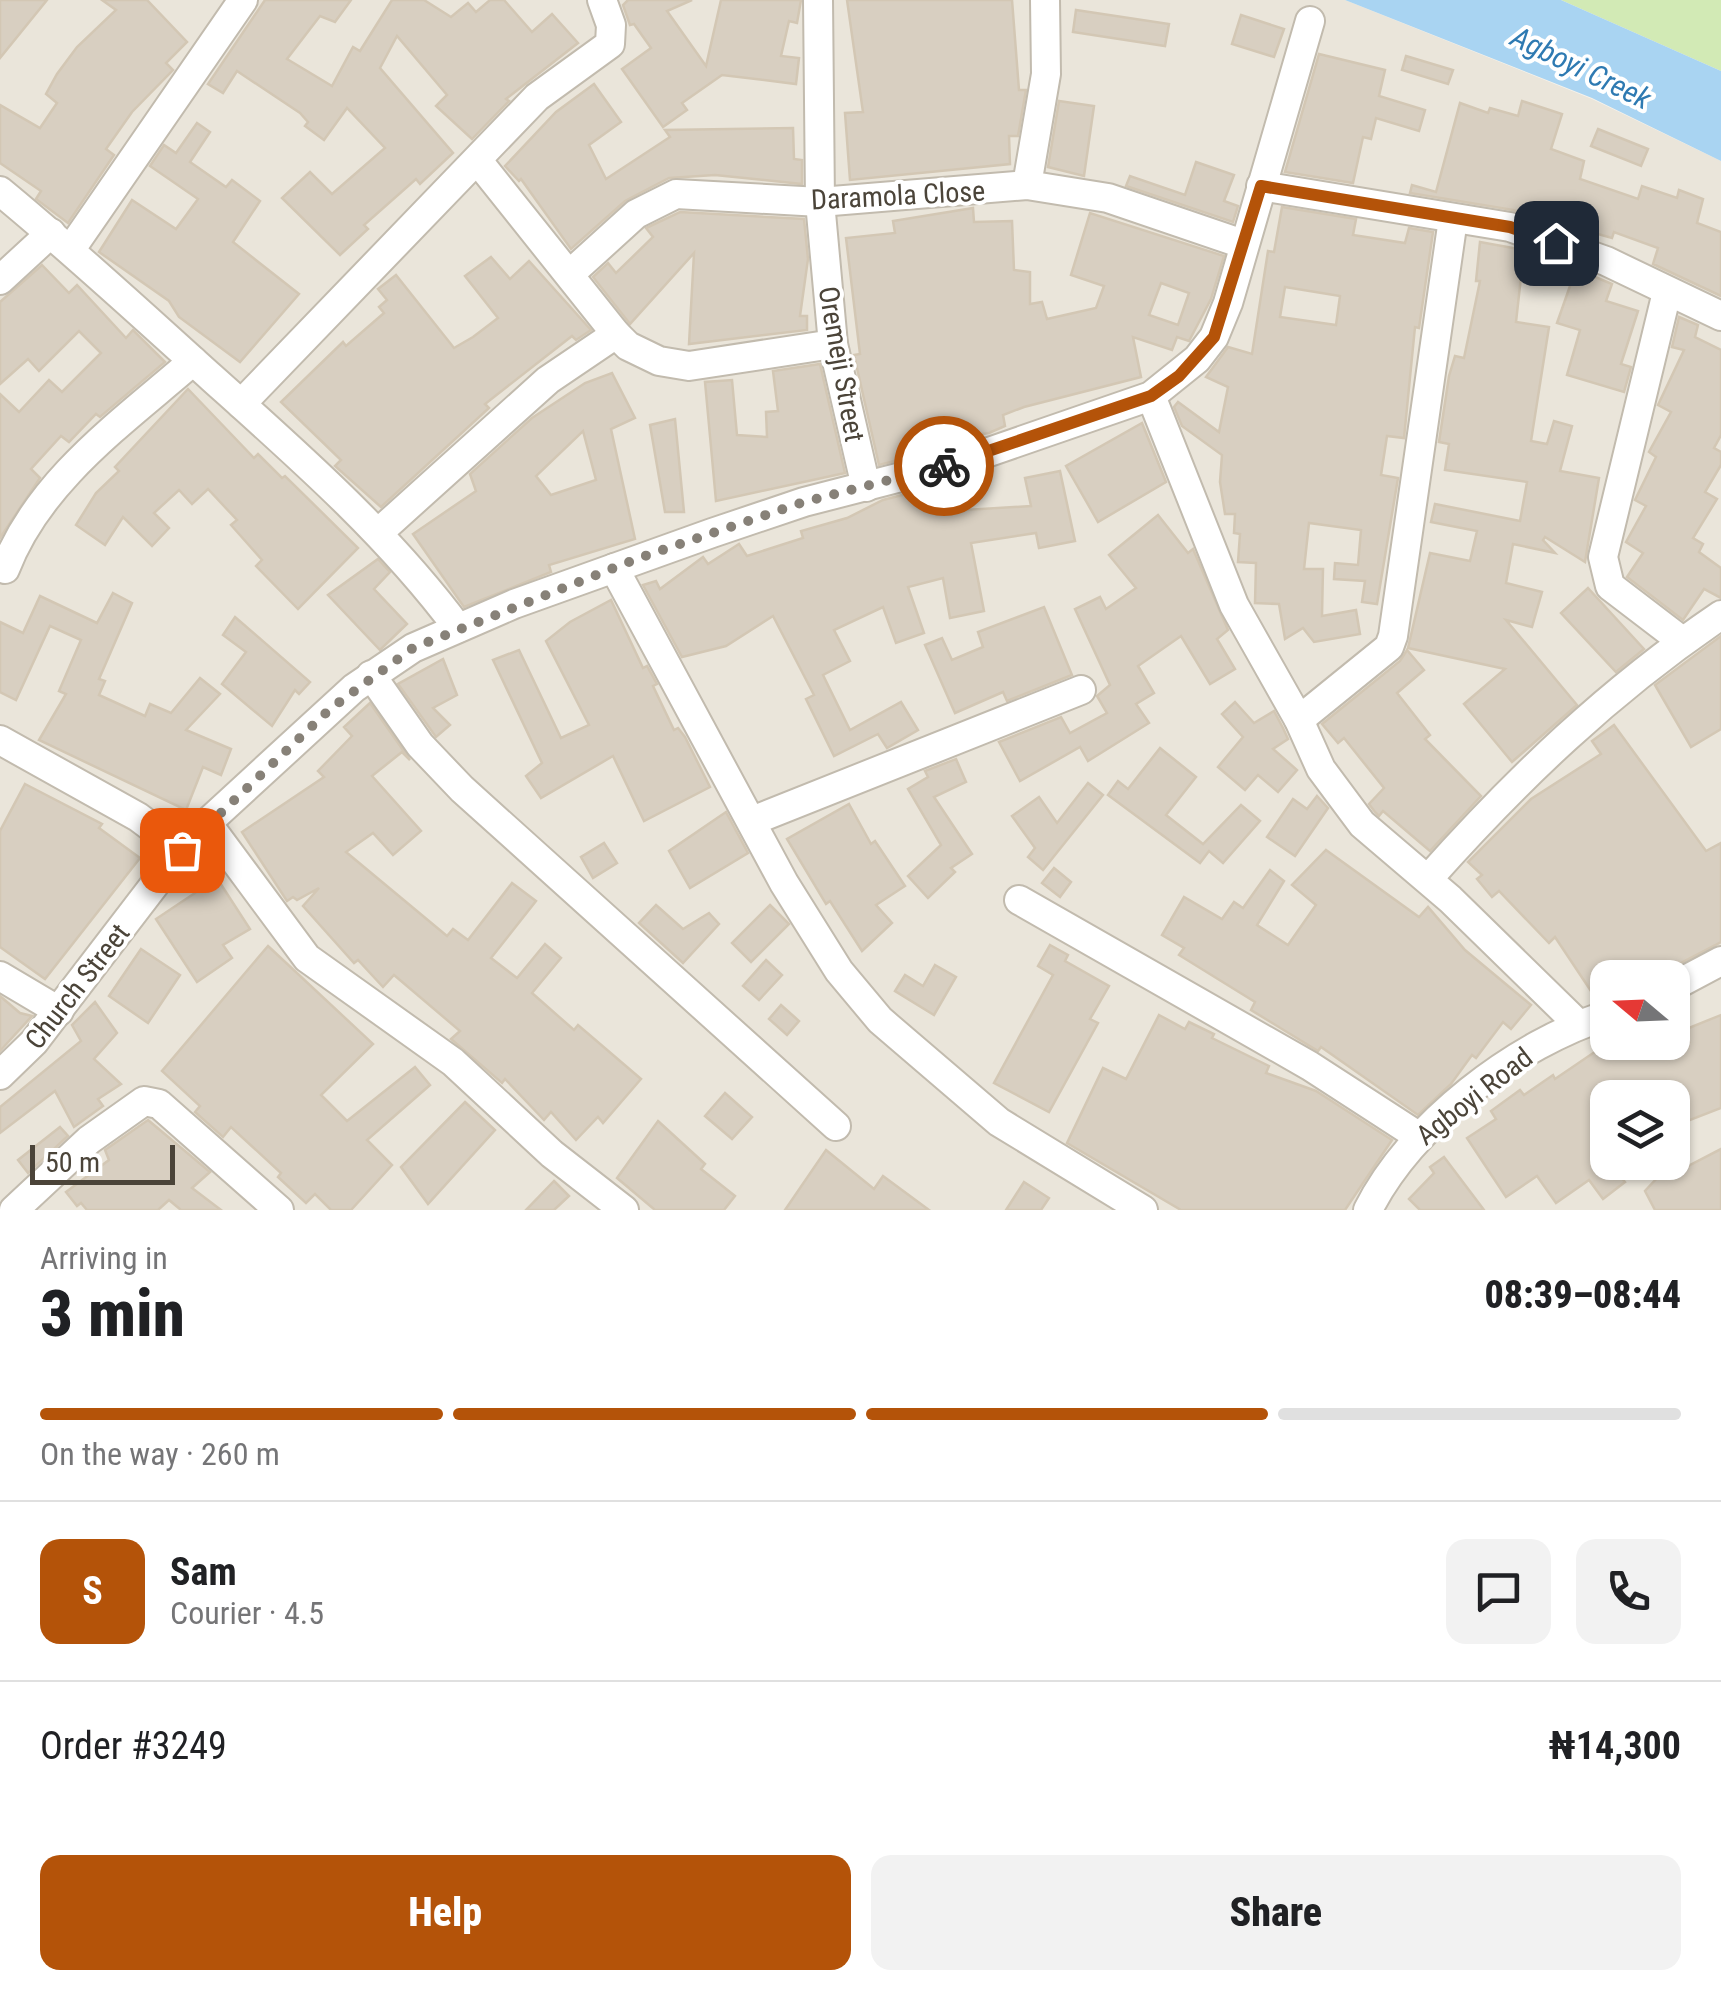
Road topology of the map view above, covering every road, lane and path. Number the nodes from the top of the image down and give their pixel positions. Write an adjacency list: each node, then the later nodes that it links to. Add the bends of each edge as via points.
1 (243, 0): 12 (street)
2 (602, 0): 6 (street, via 612,24 610,44 537,98)
3 (818, 0): 10 (street, Oremeji Street)
4 (1045, 0): 7 (street, via 1046,74)
5 (1310, 20): 8 (street, Church Street)
6 (478, 161): 14 (street); 22 (street)
7 (1027, 186): 10 (street, Daramola Close); 13 (street, Daramola Close, via 1108,198)
8 (1261, 186): 11 (street); 13 (street, Church Street)
9 (0, 191): 12 (street)
10 (820, 202): 14 (street, Daramola Close, via 676,194 636,214); 19 (street, Oremeji Street)
11 (1452, 219): 16 (street, via 1525,232); 32 (street, via 1393,636 1389,647)
12 (61, 241): 15 (street); 20 (street)
13 (1244, 244): 21 (street, Church Street, via 1214,337)
14 (572, 272): 18 (street)
15 (0, 280)
16 (1667, 292): 17 (street); 29 (street, via 1603,558 1610,586)
17 (1721, 316)
18 (616, 334): 19 (street, via 650,357 689,366); 24 (street, via 548,380)
19 (832, 344): 23 (street, Oremeji Street)
20 (193, 361): 22 (street); 26 (street, via 44,498)
21 (1151, 396): 23 (street, Church Street); 32 (street, via 1234,604)
22 (242, 404): 24 (street)
23 (866, 487): 25 (street, Church Street)
24 (378, 533): 28 (street)
25 (614, 568): 28 (street, Church Street); 34 (street)
26 (5, 569)
27 (1721, 615): 29 (street)
28 (458, 628): 30 (street, Church Street)
29 (1682, 641): 37 (street, via 1563,737)
30 (371, 675): 35 (street, Church Street); 46 (street, via 420,745 462,788)
31 (1080, 690): 34 (street)
32 (1300, 720): 37 (street, via 1321,770 1362,824)
33 (0, 740): 36 (street, via 138,817)
34 (752, 821): 51 (street, via 839,971 880,1020 999,1122)
35 (208, 824): 36 (street, Church Street); 50 (street, via 307,958 453,1062)
36 (182, 850): 42 (street, Church Street)
37 (1428, 879): 44 (street)
38 (1019, 900): 47 (street, via 1310,1066)
39 (1721, 961): 41 (street)
40 (0, 976): 42 (street)
41 (1690, 978)
42 (59, 1011): 45 (street, Church Street)
43 (1590, 1020): 44 (street, Agboyi Road)
44 (1578, 1024): 47 (street, Agboyi Road, via 1521,1056)
45 (0, 1075)
46 (836, 1126)
47 (1418, 1136): 52 (street, Agboyi Road)
48 (14, 1210): 49 (street, via 144,1100 158,1104)
49 (279, 1210)
50 (624, 1210)
51 (1143, 1210)
52 (1368, 1210)

